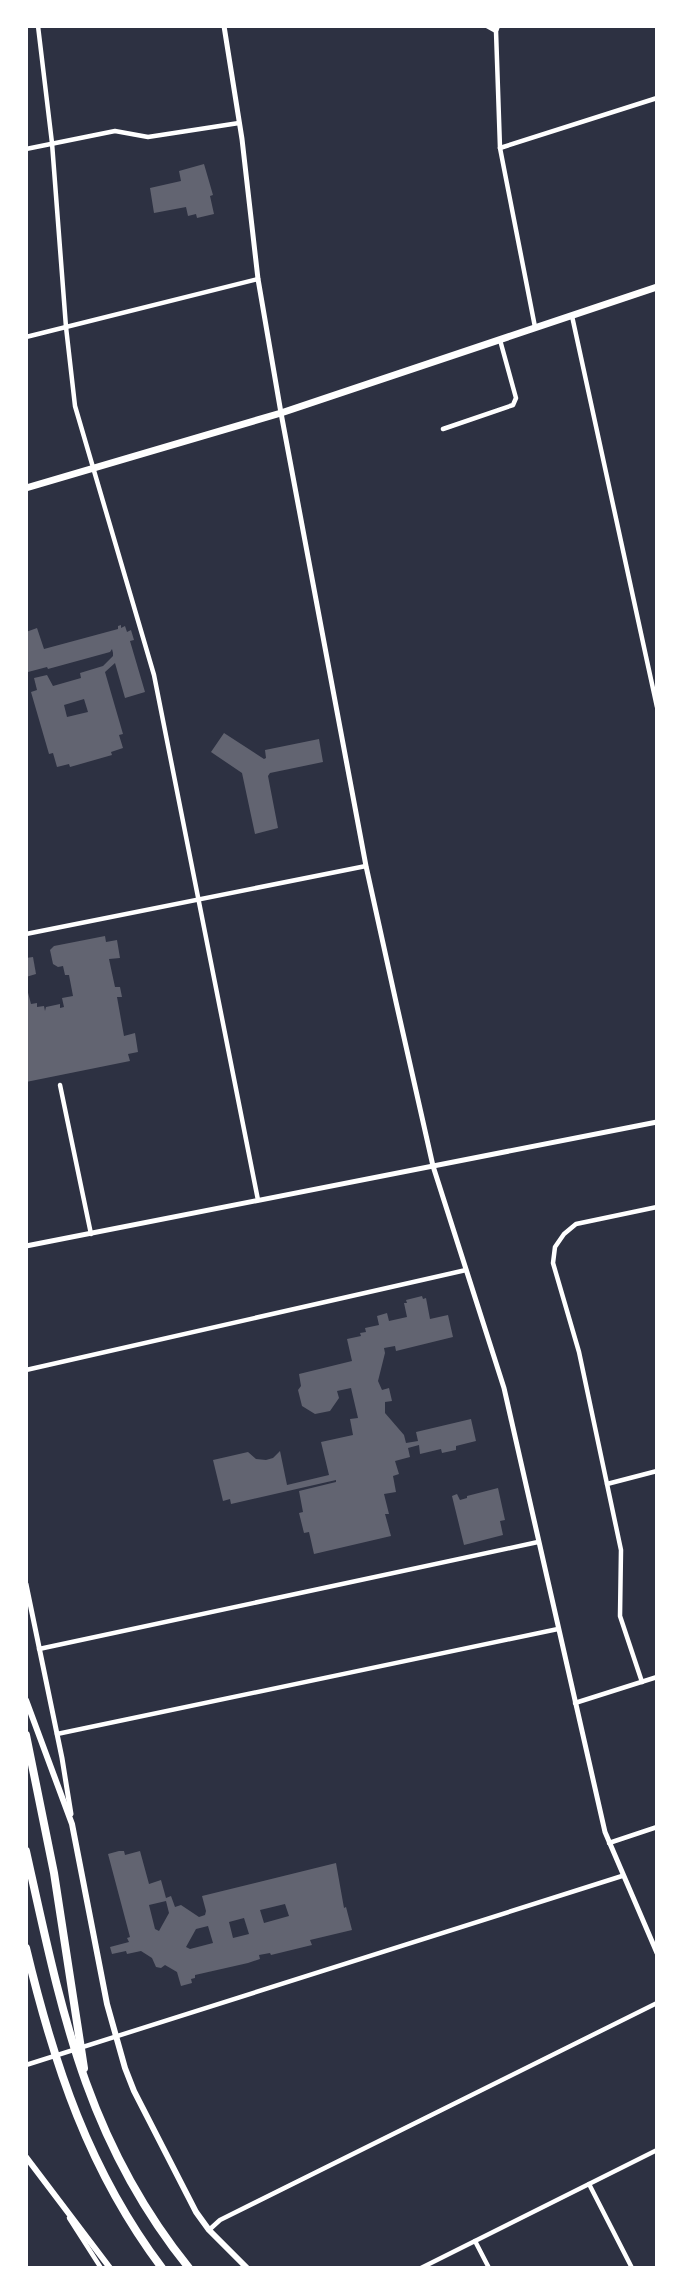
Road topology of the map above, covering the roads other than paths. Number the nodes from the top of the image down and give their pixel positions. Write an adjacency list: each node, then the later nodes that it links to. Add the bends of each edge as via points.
1 (38, 26): 7 (street)
2 (225, 26): 6 (street)
3 (487, 26): 4 (street)
4 (497, 29): 8 (street)
5 (657, 98): 8 (street)
6 (239, 122): 7 (street, via 148,137 115,131); 10 (street)
7 (52, 143): 9 (street); 13 (street)
8 (500, 148): 14 (street)
9 (26, 149)
10 (258, 279): 13 (street); 17 (street)
11 (657, 287): 12 (main road)
12 (572, 315): 14 (main road); 21 (street)
13 (66, 327): 15 (street); 19 (street, via 75,406)
14 (535, 327): 16 (main road)
15 (26, 337)
16 (500, 339): 17 (main road); 18 (street, via 516,398 513,405)
17 (281, 412): 19 (main road); 22 (street)
18 (443, 429)
19 (95, 467): 20 (main road); 23 (street, via 154,675)
20 (26, 488)
21 (657, 707)
22 (366, 866): 23 (street); 28 (street)
23 (198, 900): 25 (street); 29 (street)
24 (26, 925): 25 (street)
25 (27, 933)
26 (60, 1085): 31 (street)
27 (657, 1122): 28 (street)
28 (433, 1166): 29 (street); 33 (street)
29 (258, 1200): 31 (street)
30 (657, 1207): 36 (street, via 576,1224 555,1247 553,1263 579,1352)
31 (91, 1234): 32 (street)
32 (26, 1246)
33 (466, 1270): 34 (street); 37 (street, via 504,1388)
34 (26, 1370)
35 (657, 1471): 36 (street)
36 (607, 1484): 42 (street, via 621,1550 620,1616)
37 (538, 1542): 39 (street); 40 (street)
38 (26, 1584): 40 (street)
39 (558, 1629): 44 (street); 45 (street)
40 (39, 1649): 45 (street)
41 (657, 1677): 42 (street)
42 (642, 1682): 44 (street)
43 (26, 1700): 47 (main road)
44 (575, 1703): 49 (street)
45 (57, 1734): 47 (street)
46 (26, 1735): 57 (highway, via 54,1873)
47 (72, 1824): 55 (main road)
48 (657, 1827): 49 (street)
49 (608, 1843): 51 (street)
50 (26, 1851): 57 (highway, via 58,1991)
51 (622, 1876): 53 (street); 55 (street)
52 (26, 1948): 66 (highway, via 50,2041 80,2127 122,2208)
53 (656, 1950)
54 (657, 2003): 62 (street, via 220,2220)
55 (116, 2037): 56 (street); 62 (main road, via 134,2091)
56 (26, 2065)
57 (87, 2088): 67 (highway, via 129,2179)
58 (657, 2150): 60 (street)
59 (26, 2157): 61 (main road)
60 (589, 2184): 63 (street); 71 (street)
61 (51, 2190): 64 (street); 65 (main road)
62 (209, 2230): 68 (main road)
63 (475, 2241): 69 (street); 70 (street)
64 (101, 2268)
65 (110, 2268)
66 (162, 2268)
67 (189, 2268)
68 (247, 2268)
69 (421, 2268)
70 (489, 2268)
71 (632, 2268)

